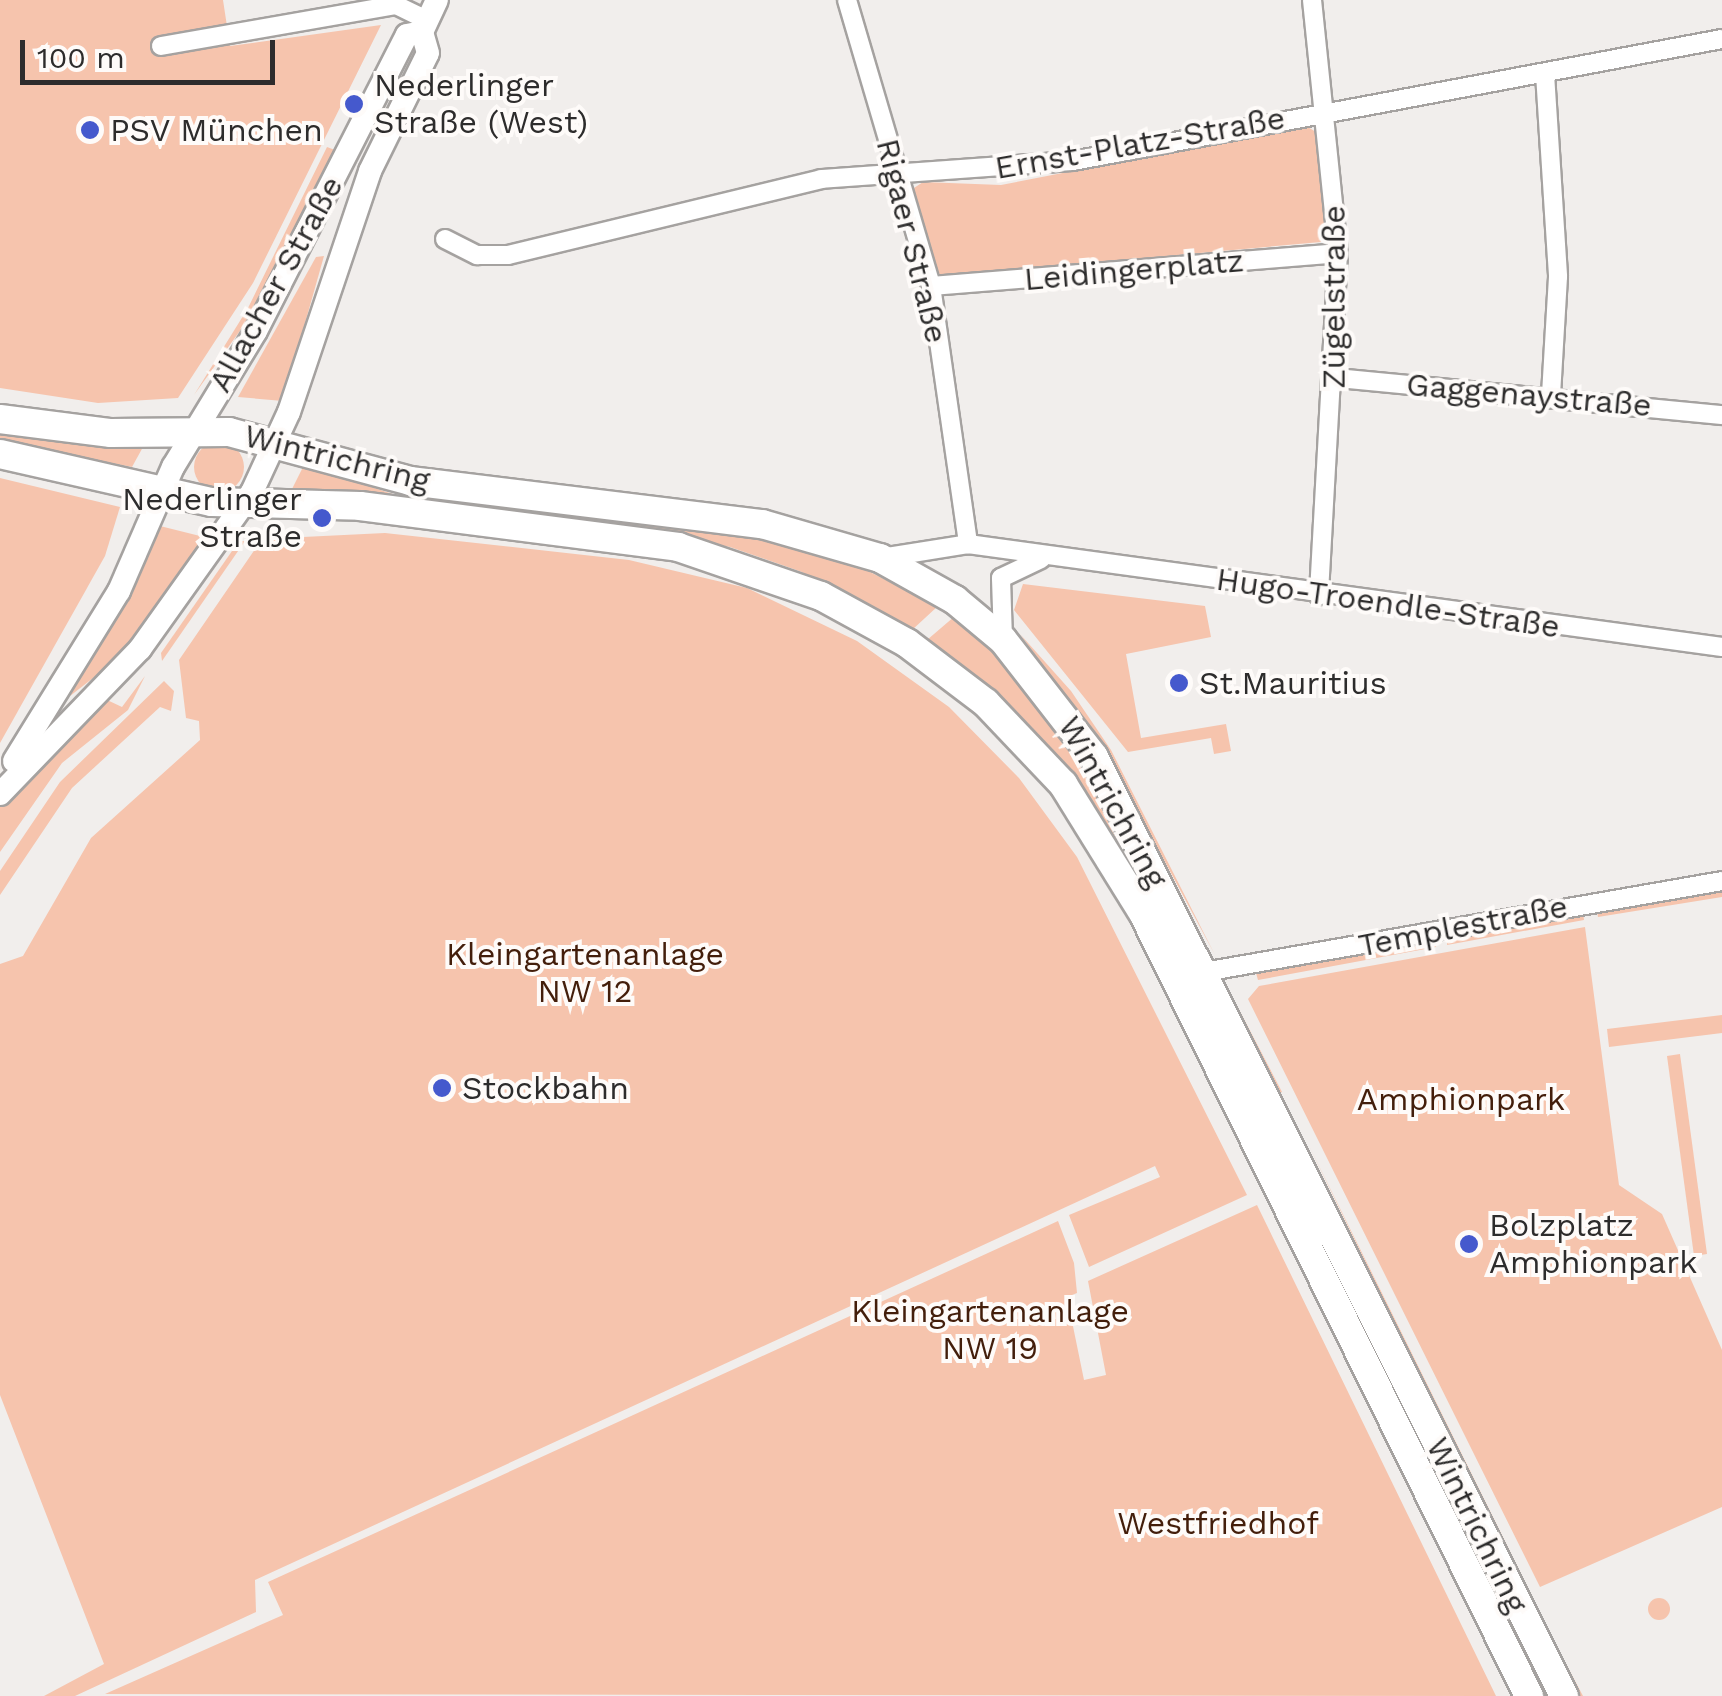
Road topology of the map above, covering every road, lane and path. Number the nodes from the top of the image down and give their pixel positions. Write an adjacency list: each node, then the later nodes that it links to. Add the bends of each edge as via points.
1 (847, 0): 8 (street, Rigaer Straße)
2 (1312, 0): 7 (street, Zügelstraße)
3 (429, 18): 5 (street, via 396,5); 16 (main road, Allacher Straße, via 407,35 256,331); 17 (main road, Allacher Straße, via 428,52 335,260)
4 (1722, 39): 6 (street, Ernst-Platz-Straße)
5 (161, 46)
6 (1545, 74): 7 (street, Ernst-Platz-Straße); 13 (street, via 1557,242)
7 (1330, 109): 8 (street, Ernst-Platz-Straße, via 1074,161); 10 (street, Zügelstraße)
8 (898, 174): 9 (street, Ernst-Platz-Straße, via 821,178 508,255 477,255); 11 (street, Rigaer Straße)
9 (445, 239)
10 (1338, 253): 11 (street, Leidingerplatz); 12 (street, Zügelstraße)
11 (931, 286): 21 (street, Rigaer Straße)
12 (1337, 378): 13 (street, Gaggenaystraße); 24 (street, Zügelstraße)
13 (1550, 394): 14 (street, Gaggenaystraße)
14 (1722, 415)
15 (0, 419): 16 (main road, Wintrichring, via 128,434)
16 (193, 431): 17 (main road, Wintrichring); 19 (main road, Allacher Straße)
17 (278, 441): 20 (main road); 23 (main road, Wintrichring, via 410,481 762,524)
18 (0, 454): 19 (main road, Wintrichring)
19 (162, 491): 20 (main road, Wintrichring); 27 (main road, via 120,591)
20 (244, 504): 28 (main road, via 140,649); 31 (main road, Wintrichring, via 360,506 678,547 821,596 907,642 986,702 1063,784 1143,912)
21 (968, 544): 22 (street, Hugo-Troendle-Straße); 23 (street, Hugo-Troendle-Straße)
22 (1055, 556): 24 (street, Hugo-Troendle-Straße); 25 (street, via 1001,578)
23 (880, 558): 25 (main road, Wintrichring)
24 (1320, 594): 26 (street, Hugo-Troendle-Straße)
25 (1003, 640): 30 (main road, Wintrichring, via 1094,756)
26 (1722, 648)
27 (0, 783)
28 (0, 794)
29 (1722, 881): 30 (street, Templestraße)
30 (1204, 972): 32 (main road, Wintrichring)
31 (1529, 1696)
32 (1564, 1696)

